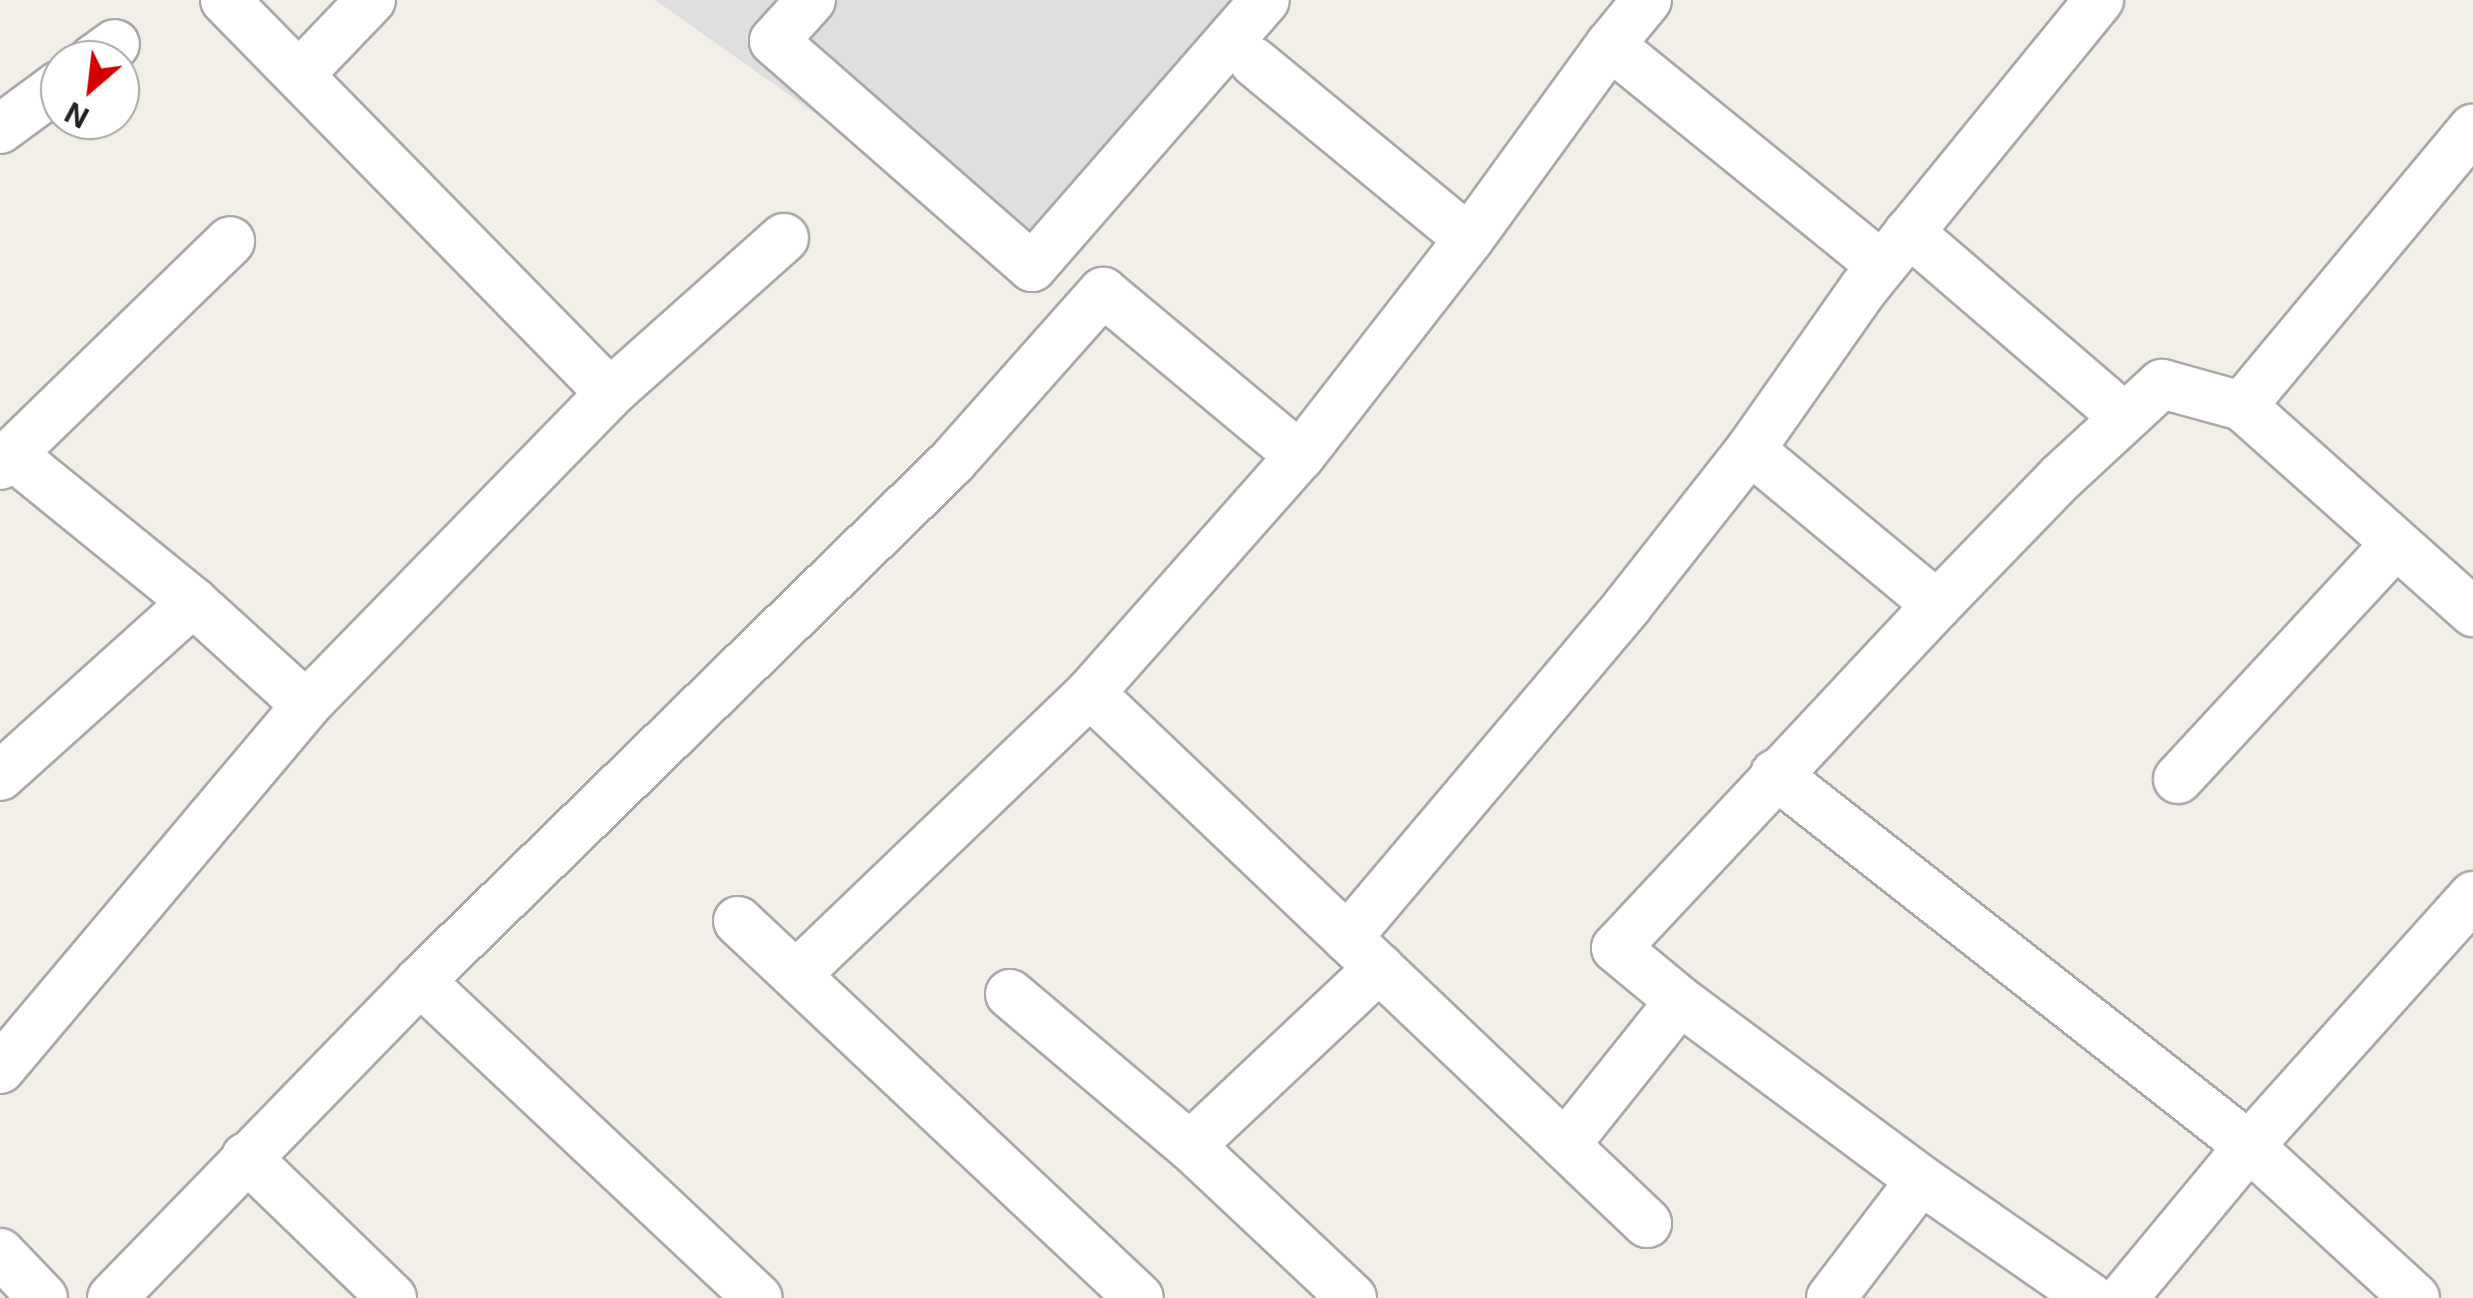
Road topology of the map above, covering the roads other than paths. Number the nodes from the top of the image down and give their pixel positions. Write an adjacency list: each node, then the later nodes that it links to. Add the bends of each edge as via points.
1 (225, 0): 8 (street)
2 (372, 0): 8 (street)
3 (810, 0): 4 (street, via 774,41 1032,267)
4 (1265, 0)
5 (2099, 0): 15 (street)
6 (1628, 15): 13 (street); 15 (street)
7 (1254, 62): 13 (street)
8 (299, 75): 16 (street)
9 (40, 100): 10 (street)
10 (0, 129)
11 (2473, 129): 17 (street)
12 (784, 238): 16 (street)
13 (1469, 239): 20 (street)
14 (230, 241): 21 (street)
15 (1896, 249): 18 (street); 19 (street)
16 (610, 394): 27 (street)
17 (2242, 406): 18 (street, via 2162,384); 22 (street)
18 (2123, 416): 25 (street)
19 (1750, 450): 25 (street); 33 (street)
20 (1300, 456): 26 (street); 35 (street, via 1103,292 951,463)
21 (6, 459): 23 (street)
22 (2396, 545): 24 (street); 30 (street)
23 (194, 602): 27 (street); 29 (street)
24 (2471, 604)
25 (1937, 605): 28 (street)
26 (1090, 693): 33 (street); 34 (street)
27 (306, 705): 38 (street)
28 (1774, 774): 37 (street, via 1616,948); 41 (street)
29 (0, 776)
30 (2178, 780)
31 (2473, 896): 41 (street)
32 (738, 920): 34 (street)
33 (1363, 953): 39 (street); 40 (street)
34 (796, 975): 51 (street)
35 (420, 981): 42 (street); 50 (street)
36 (1010, 994): 40 (street)
37 (1680, 1001): 39 (street); 43 (street)
38 (0, 1069)
39 (1566, 1145): 44 (street)
40 (1190, 1146): 46 (street)
41 (2249, 1146): 54 (street); 55 (street)
42 (246, 1157): 47 (street); 49 (street)
43 (1921, 1180): 52 (street); 53 (street)
44 (1647, 1223)
45 (0, 1254): 48 (street)
46 (1331, 1290)
47 (110, 1297)
48 (44, 1298)
49 (392, 1298)
50 (757, 1298)
51 (1138, 1298)
52 (1831, 1298)
53 (2092, 1298)
54 (2122, 1298)
55 (2415, 1298)

